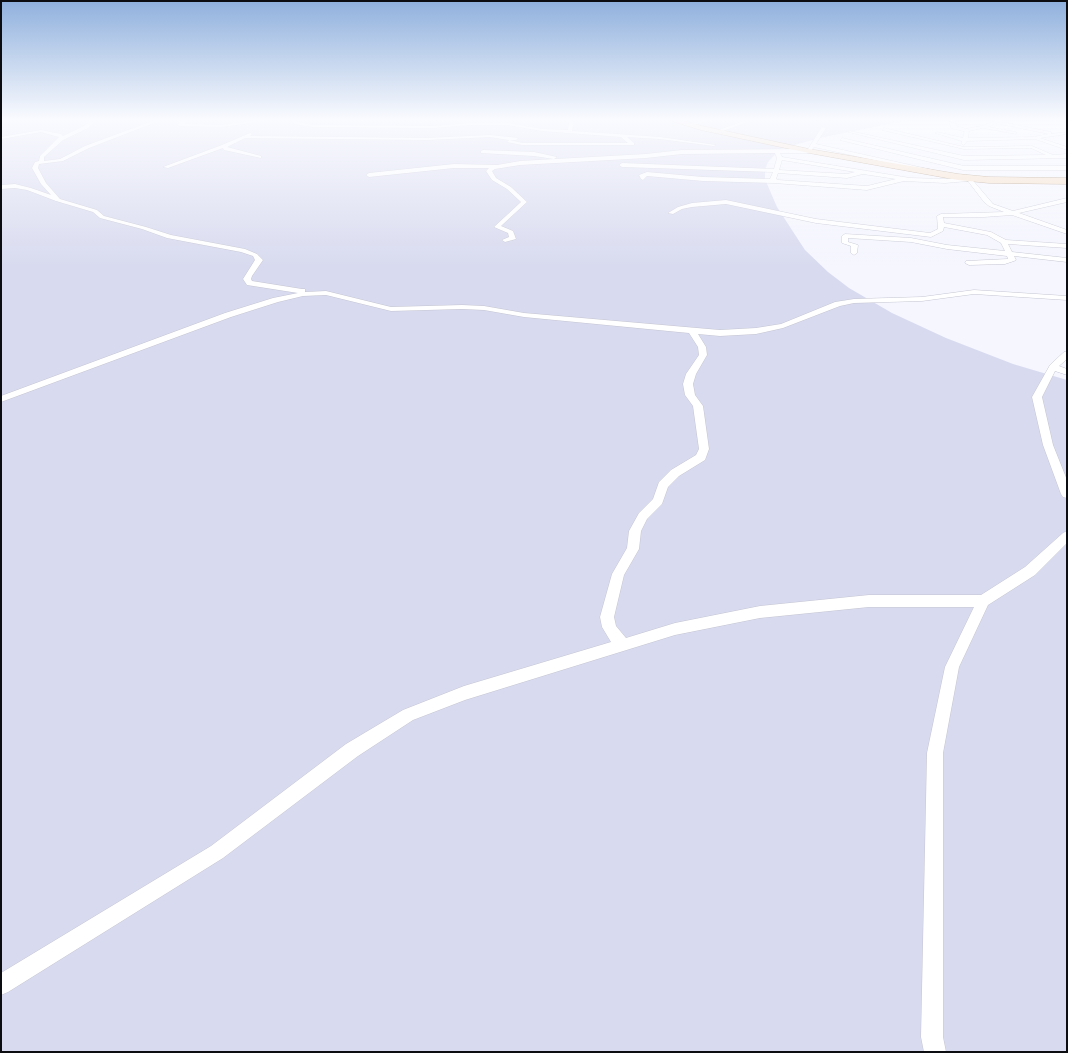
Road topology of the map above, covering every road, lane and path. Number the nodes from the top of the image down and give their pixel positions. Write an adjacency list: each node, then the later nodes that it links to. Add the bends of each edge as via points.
1 (35, 168): 20 (street)
2 (431, 168): 14 (street)
3 (495, 168): 32 (street, via 489,171 494,179 524,202 497,227 511,232 513,238)
4 (752, 168): 11 (street)
5 (841, 168): 12 (street)
6 (907, 168): 13 (main road)
7 (922, 168): 13 (main road)
8 (951, 168): 13 (street)
9 (965, 168): 13 (street)
10 (1063, 168): 13 (street)
11 (776, 171): 12 (street, via 847,176); 18 (street)
12 (864, 172): 17 (street)
13 (965, 172): 16 (main road, via 1003,178); 17 (street, via 930,181); 19 (main road); 25 (street, via 990,205)
14 (369, 174)
15 (643, 178): 18 (street, via 642,175 647,174)
16 (1067, 178)
17 (904, 179): 18 (street, via 867,188)
18 (774, 181)
19 (1067, 181)
20 (45, 186): 21 (street); 22 (street)
21 (3, 187): 22 (street, via 29,189)
22 (58, 200): 40 (street, via 95,211 102,217 169,237 243,250 258,257 259,260 248,276 250,283)
23 (1067, 200): 25 (street)
24 (671, 213): 29 (street, via 692,205 726,202 816,221 923,235)
25 (1011, 213): 26 (street); 28 (street)
26 (970, 215): 29 (street, via 940,216); 30 (street, via 977,228)
27 (1060, 224): 28 (street)
28 (1053, 227): 31 (street)
29 (943, 232): 30 (street); 35 (street)
30 (984, 232): 33 (street)
31 (1067, 232)
32 (505, 240)
33 (1004, 242): 34 (street); 37 (street)
34 (1067, 246)
35 (947, 247): 36 (street, via 911,240 845,236 845,243 855,245); 37 (street)
36 (854, 253)
37 (1010, 255): 38 (street); 39 (street, via 1012,260 1009,262)
38 (1067, 260)
39 (969, 263)
40 (315, 293): 42 (street, via 336,295 391,309 484,308 524,315); 46 (street, via 276,300 228,315)
41 (1067, 298): 42 (street, via 974,292 922,299 854,301 824,309 783,326 763,330 720,333)
42 (692, 331): 50 (street, via 702,347 703,355 688,384 690,395 698,406 704,449 701,457 675,473 663,485 658,501 643,516 635,531 633,549 618,574 607,617 615,637)
43 (1067, 354): 44 (street)
44 (1053, 367): 45 (street); 47 (street, via 1037,397 1048,445)
45 (1067, 372)
46 (1, 399)
47 (1067, 494)
48 (1067, 536): 49 (street, via 1030,571)
49 (983, 602): 50 (street, via 869,601 760,612 675,629); 52 (street, via 952,667 934,753 932,1037)
50 (624, 645): 51 (street, via 464,693 408,715 352,750 218,852)
51 (1, 985)
52 (935, 1052)

